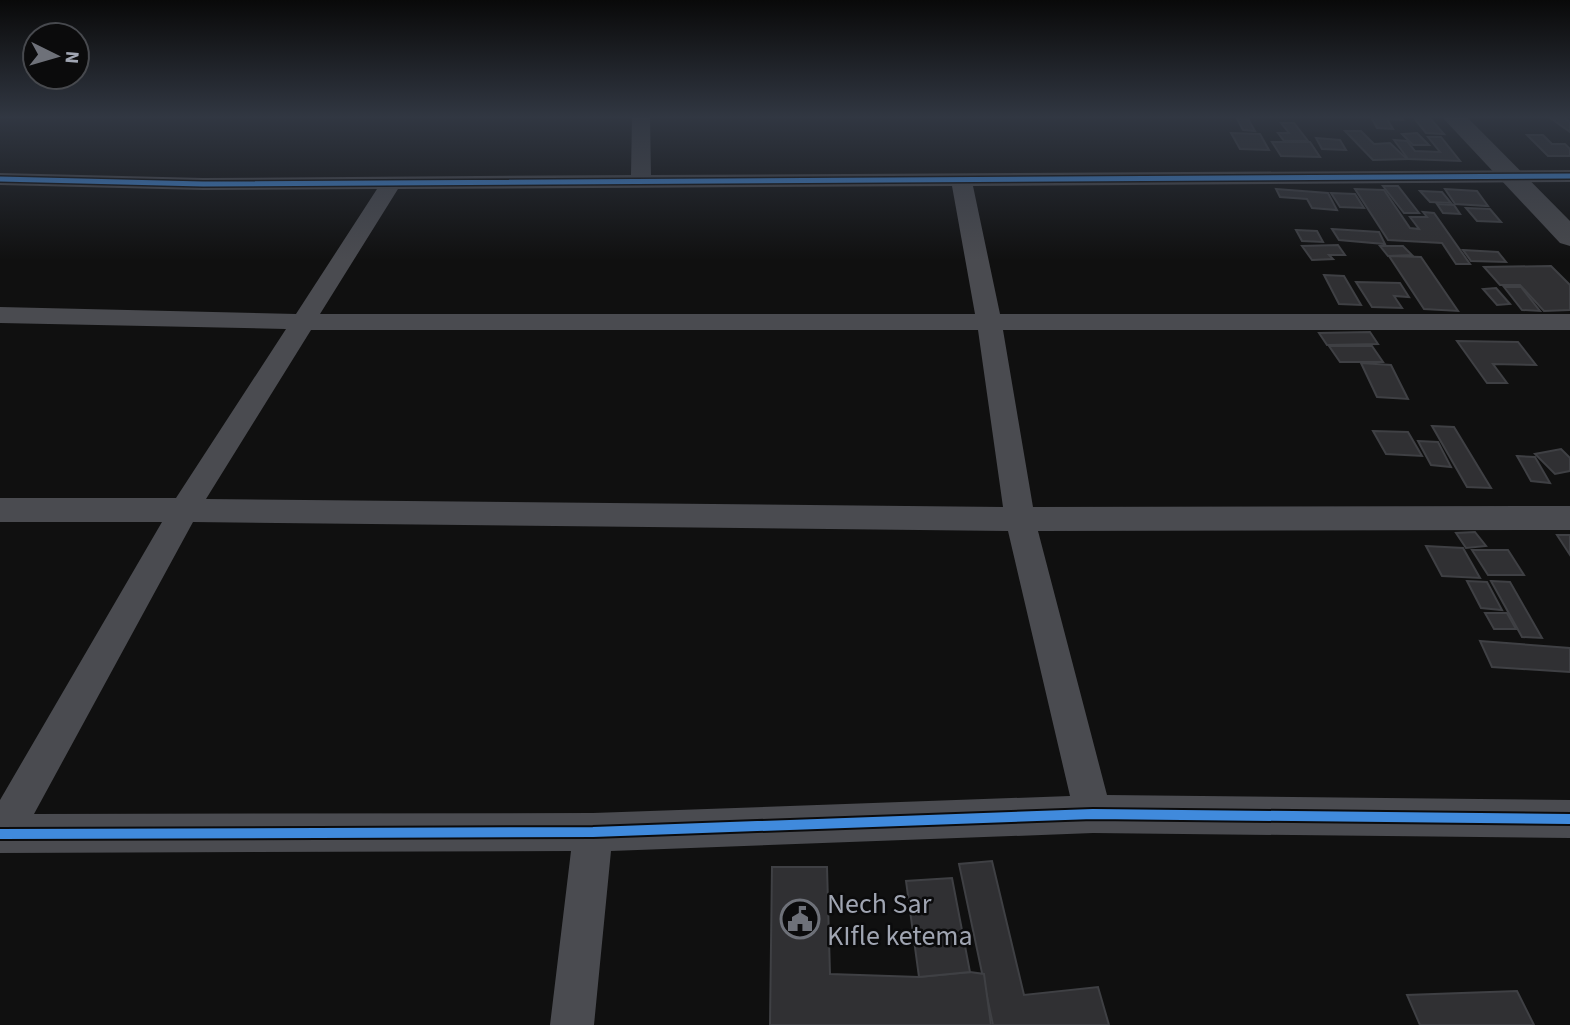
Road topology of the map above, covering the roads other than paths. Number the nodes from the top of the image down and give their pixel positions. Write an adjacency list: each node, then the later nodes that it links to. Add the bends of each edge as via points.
1 (641, 165): 10 (street)
2 (1498, 165): 4 (main road)
3 (1528, 165): 6 (main road)
4 (1508, 176): 6 (street); 8 (street); 12 (main road)
5 (1570, 176): 6 (street)
6 (1540, 177): 11 (main road)
7 (0, 179): 9 (street)
8 (961, 179): 10 (street); 15 (street)
9 (392, 182): 10 (street); 14 (street)
10 (641, 182)
11 (1570, 206)
12 (1570, 237)
13 (0, 315): 14 (street)
14 (303, 322): 15 (street); 18 (street)
15 (989, 322): 16 (street); 20 (street)
16 (1570, 322)
17 (0, 510): 18 (street)
18 (184, 510): 20 (street); 24 (street)
19 (1570, 518): 20 (street)
20 (1020, 519): 21 (street)
21 (1093, 814): 22 (street); 23 (street)
22 (1570, 819)
23 (593, 832): 24 (street); 25 (street)
24 (1, 834)
25 (572, 1025)

